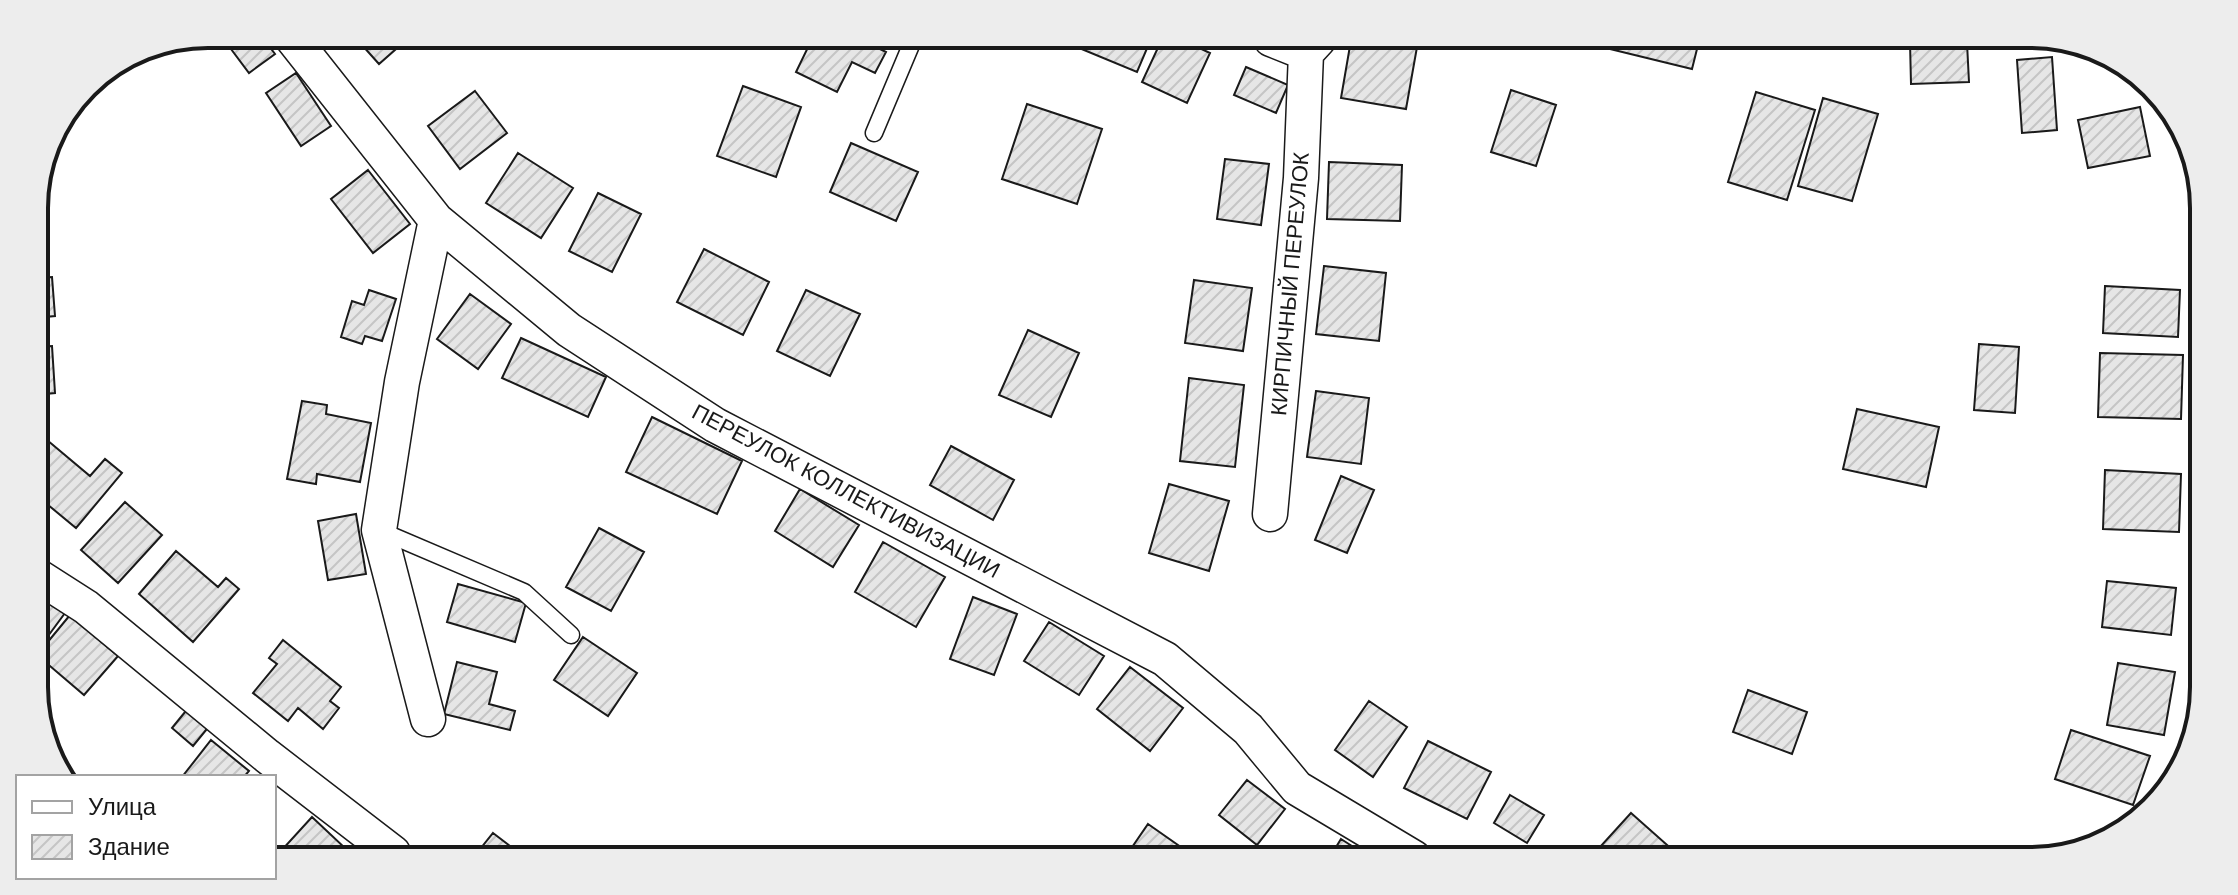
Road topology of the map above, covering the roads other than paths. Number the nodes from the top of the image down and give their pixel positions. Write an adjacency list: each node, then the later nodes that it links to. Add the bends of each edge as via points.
1 (300, 48): 5 (street, ПЕРЕУЛОК КОЛЛЕКТИВИЗАЦИИ)
2 (910, 48): 4 (lane)
3 (1312, 48): 6 (street, КИРПИЧНЫЙ ПЕРЕУЛОК)
4 (874, 133)
5 (436, 220): 7 (street, via 402,382); 12 (street, ПЕРЕУЛОК КОЛЛЕКТИВИЗАЦИИ, via 569,330 715,425 1165,659 1248,729 1297,788)
6 (1270, 514)
7 (379, 530): 9 (lane, via 524,592); 10 (street)
8 (48, 583): 11 (street, via 86,607)
9 (571, 635)
10 (428, 719)
11 (385, 847)
12 (1396, 847)

